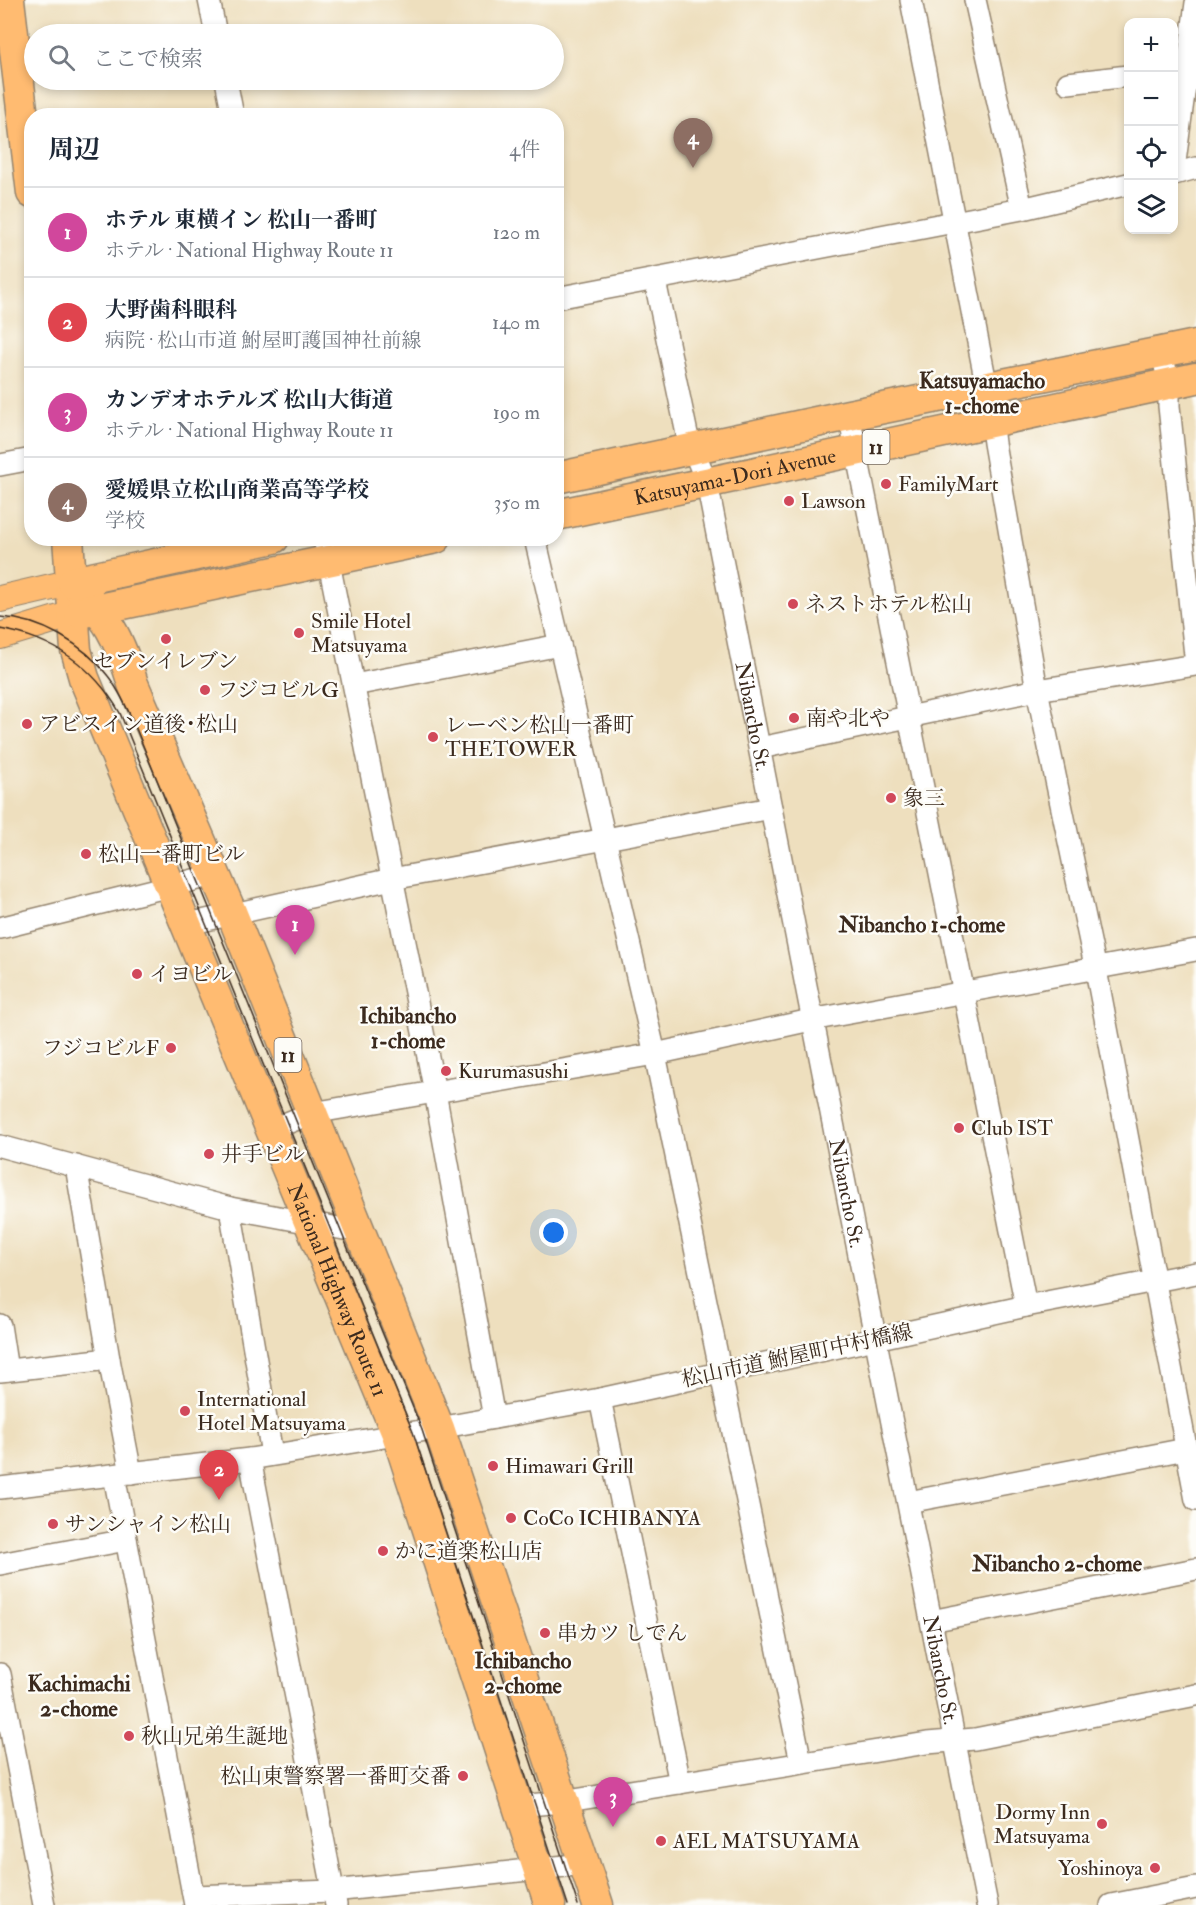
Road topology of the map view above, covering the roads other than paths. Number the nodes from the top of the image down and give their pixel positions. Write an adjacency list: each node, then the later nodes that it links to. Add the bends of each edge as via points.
1 (9, 0): 12 (highway)
2 (209, 0): 6 (street)
3 (911, 0): 18 (street)
4 (975, 0): 17 (street)
5 (1196, 3): 8 (street)
6 (214, 24)
7 (1124, 77): 9 (street)
8 (1180, 79): 13 (street)
9 (1068, 84)
10 (228, 90): 11 (street)
11 (231, 108)
12 (24, 126)
13 (1176, 126)
14 (1196, 168): 15 (street)
15 (1178, 173)
16 (1124, 185): 17 (street)
17 (1022, 209): 18 (street)
18 (956, 222): 19 (street); 24 (street)
19 (655, 281): 20 (street); 27 (street, Nibancho St.)
20 (564, 297)
21 (1196, 345): 22 (highway, Katsuyama-Dori Avenue / 11)
22 (1162, 353): 23 (street); 24 (highway, Katsuyama-Dori Avenue / 11)
23 (1182, 381): 26 (highway, Katsuyama-Dori Avenue / 11); 45 (street, via 1169,406 1196,664)
24 (987, 388): 25 (highway, Katsuyama-Dori Avenue / 11); 26 (street)
25 (849, 415): 27 (highway, Katsuyama-Dori Avenue / 11); 28 (street)
26 (993, 420): 28 (highway, Katsuyama-Dori Avenue / 11); 45 (street)
27 (692, 448): 31 (highway, Katsuyama-Dori Avenue / 11); 32 (street, Nibancho St.)
28 (856, 451): 32 (highway, Katsuyama-Dori Avenue / 11); 46 (street)
29 (24, 460): 30 (street)
30 (0, 465)
31 (564, 476)
32 (706, 483): 33 (highway, Katsuyama-Dori Avenue / 11); 47 (street, Nibancho St.)
33 (564, 512)
34 (69, 546): 39 (highway)
35 (237, 546): 39 (highway)
36 (356, 546): 38 (highway)
37 (537, 546): 43 (street)
38 (326, 549): 41 (highway); 44 (street)
39 (73, 582): 40 (main road); 41 (highway)
40 (0, 599)
41 (87, 612): 42 (main road); 50 (highway, National Highway Route 11 / 11, via 122,650); 52 (highway, National Highway Route 11 / 11, via 76,650 84,678)
42 (0, 636)
43 (560, 645): 44 (street); 49 (street)
44 (354, 685): 51 (street)
45 (1037, 690): 46 (street); 57 (street)
46 (907, 717): 47 (street); 58 (street)
47 (760, 747): 48 (street, Nibancho St.)
48 (771, 808): 49 (street); 59 (street, Nibancho St.)
49 (605, 837): 51 (street); 60 (street)
50 (214, 875): 52 (street); 53 (highway, National Highway Route 11 / 11)
51 (392, 879): 53 (street); 61 (street)
52 (172, 885): 54 (highway, National Highway Route 11 / 11); 55 (street)
53 (232, 914): 54 (street); 62 (highway, National Highway Route 11 / 11)
54 (188, 924): 63 (highway, National Highway Route 11 / 11)
55 (0, 928)
56 (1196, 950): 57 (street)
57 (1096, 970): 58 (street); 70 (street)
58 (965, 993): 59 (street); 71 (street)
59 (811, 1020): 60 (street); 73 (street, Nibancho St.)
60 (655, 1054): 61 (street); 76 (street)
61 (435, 1092): 62 (street); 78 (street)
62 (312, 1113): 63 (street); 68 (highway, National Highway Route 11 / 11)
63 (272, 1129): 67 (highway, National Highway Route 11 / 11)
64 (1, 1143): 65 (street)
65 (76, 1166): 66 (street); 74 (street)
66 (230, 1208): 67 (street); 82 (street)
67 (311, 1223): 68 (street); 80 (highway, National Highway Route 11 / 11)
68 (360, 1232): 79 (highway, National Highway Route 11 / 11)
69 (1196, 1273): 70 (street, 松山市道 鮒屋町中村橋線)
70 (1156, 1280): 71 (street, 松山市道 鮒屋町中村橋線); 81 (street)
71 (1026, 1306): 73 (street, 松山市道 鮒屋町中村橋線)
72 (0, 1325): 75 (street)
73 (874, 1339): 76 (street, 松山市道 鮒屋町中村橋線); 87 (street, Nibancho St.)
74 (109, 1359): 75 (street); 84 (street)
75 (3, 1370)
76 (722, 1372): 77 (street, 松山市道 鮒屋町中村橋線); 95 (street)
77 (600, 1399): 78 (street, 松山市道 鮒屋町中村橋線); 96 (street)
78 (494, 1418): 79 (street, 松山市道 鮒屋町中村橋線)
79 (439, 1428): 80 (street, 松山市道 鮒屋町中村橋線); 97 (highway, National Highway Route 11 / 11)
80 (397, 1434): 82 (street, 松山市道 鮒屋町中村橋線); 98 (highway, National Highway Route 11 / 11)
81 (1186, 1449): 86 (street); 87 (street)
82 (272, 1454): 83 (street, 松山市道 鮒屋町中村橋線)
83 (250, 1459): 84 (street, 松山市道 鮒屋町中村橋線); 102 (street)
84 (122, 1474): 85 (street, 松山市道 鮒屋町中村橋線); 88 (street)
85 (0, 1488)
86 (1196, 1500)
87 (908, 1502): 91 (street, Nibancho St.)
88 (126, 1540): 89 (street); 103 (street)
89 (0, 1564)
90 (1196, 1569): 91 (street)
91 (931, 1621): 94 (street, Nibancho St.)
92 (0, 1674): 104 (street)
93 (1196, 1695): 94 (street)
94 (954, 1741): 95 (street); 107 (street, Nibancho St.)
95 (801, 1762): 96 (street)
96 (680, 1783): 97 (street)
97 (562, 1802): 98 (street); 99 (highway, National Highway Route 11 / 11)
98 (517, 1806): 100 (highway, National Highway Route 11 / 11)
99 (584, 1864): 100 (street); 106 (highway, National Highway Route 11 / 11)
100 (538, 1868): 102 (street); 105 (highway, National Highway Route 11 / 11)
101 (1196, 1888): 108 (street)
102 (334, 1898): 103 (street)
103 (195, 1900)
104 (44, 1905)
105 (550, 1905)
106 (598, 1905)
107 (987, 1905)
108 (1111, 1905)

